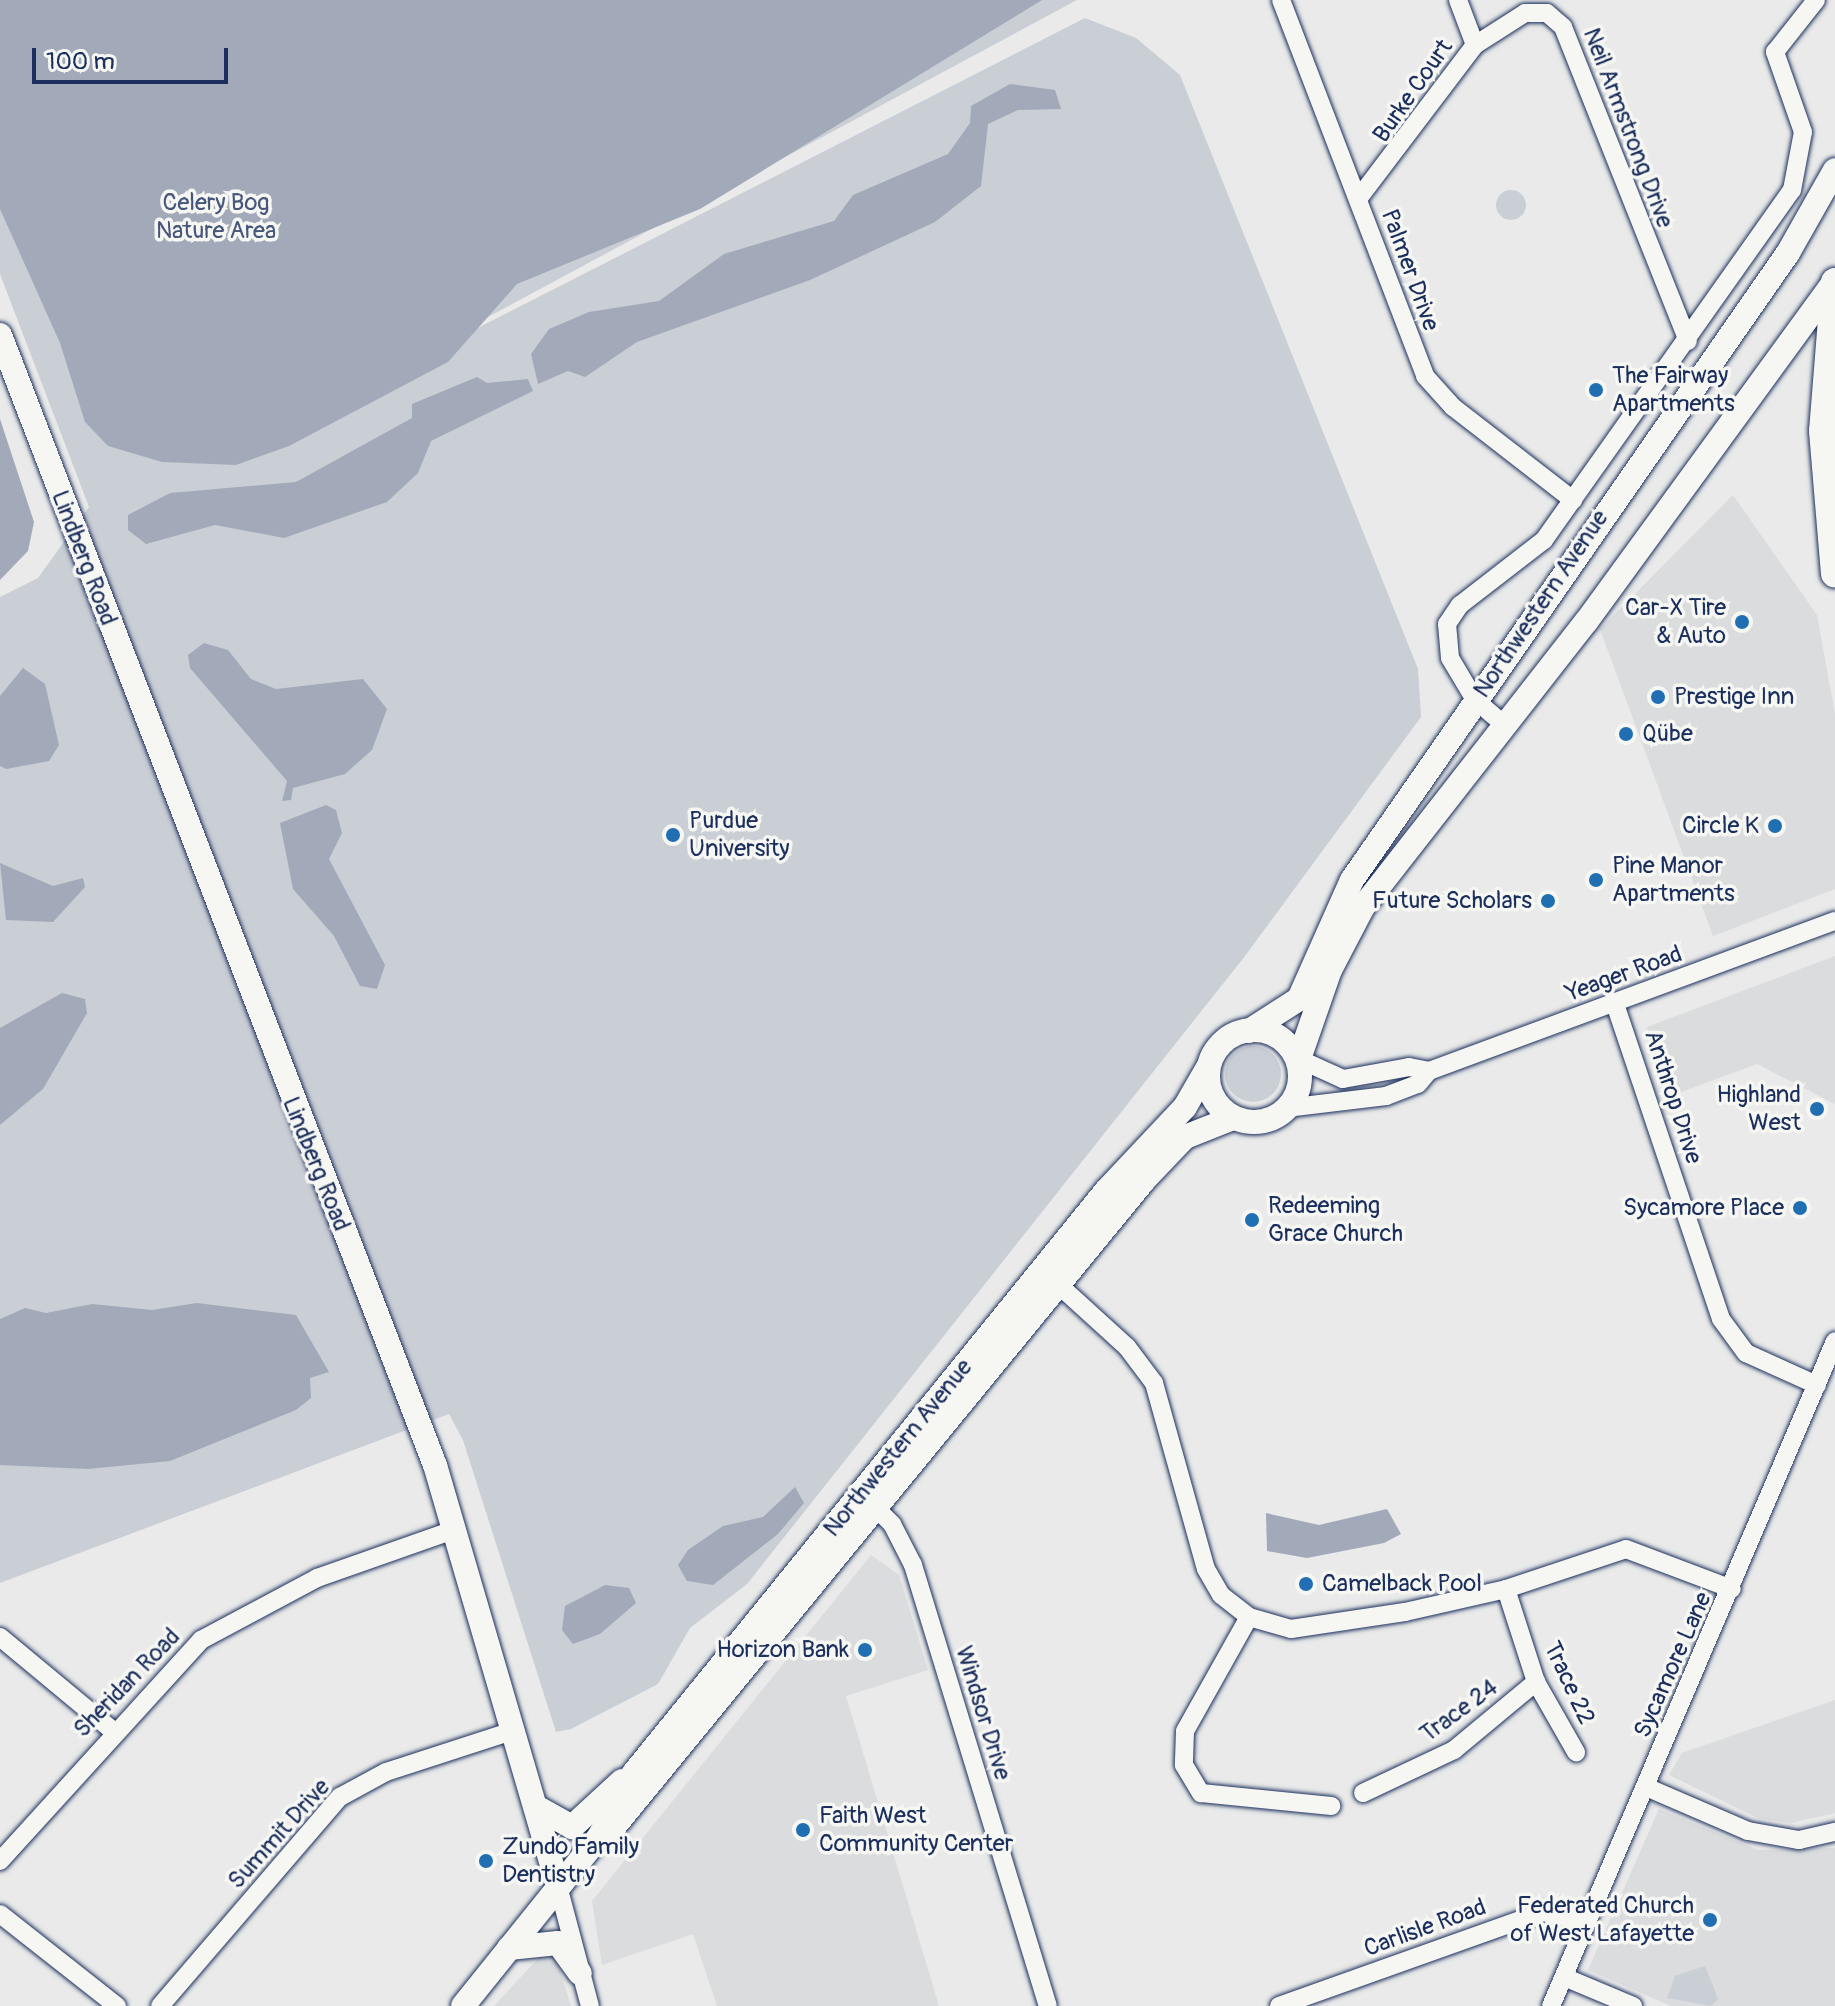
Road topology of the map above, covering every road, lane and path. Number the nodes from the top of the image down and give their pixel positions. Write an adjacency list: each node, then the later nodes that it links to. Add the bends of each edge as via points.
1 (1281, 0): 6 (street, Palmer Drive)
2 (1458, 0): 4 (street, Burke Court)
3 (1816, 0): 9 (street, via 1775,52 1803,132 1800,171)
4 (1475, 45): 6 (street, Burke Court); 9 (street, Neil Armstrong Drive, via 1525,13 1547,13 1563,27)
5 (1835, 170): 12 (main road, Northwestern Avenue, via 1788,253)
6 (1358, 199): 10 (street, Palmer Drive, via 1435,389)
7 (1835, 281): 11 (highway, via 1823,431); 13 (main road, Northwestern Avenue)
8 (0, 335): 26 (main road, Lindberg Road)
9 (1688, 341): 10 (street)
10 (1573, 500): 12 (street, via 1535,549 1451,614 1445,647)
11 (1835, 573)
12 (1475, 700): 13 (street); 16 (main road, Northwestern Avenue, via 1352,880 1299,999)
13 (1507, 727): 17 (main road, Northwestern Avenue, via 1363,907 1330,970)
14 (1835, 921): 15 (street, Yeager Road)
15 (1615, 1004): 19 (street, Yeager Road); 24 (street, Anthrop Drive, via 1721,1319 1746,1353)
16 (1249, 1031): 17 (main road, via 1278,1038); 18 (main road, via 1223,1042)
17 (1300, 1058): 19 (street, Yeager Road, via 1343,1079 1409,1067); 20 (main road, via 1299,1090)
18 (1208, 1067): 21 (main road, via 1212,1096); 22 (main road, Northwestern Avenue, via 1185,1107)
19 (1429, 1071): 20 (street, Yeager Road, via 1418,1084 1386,1096)
20 (1286, 1108): 21 (main road)
21 (1233, 1118): 22 (main road, Northwestern Avenue, via 1179,1143)
22 (1047, 1282): 25 (main road, Northwestern Avenue); 29 (street, via 1099,1323 1154,1383 1206,1569 1221,1595)
23 (1835, 1341): 24 (street, Sycamore Lane)
24 (1817, 1385): 28 (street, Sycamore Lane)
25 (870, 1502): 35 (main road, Northwestern Avenue); 41 (main road, Northwestern Avenue, via 648,1791); 53 (street, Windsor Drive, via 913,1565)
26 (456, 1529): 32 (street, Sheridan Road, via 317,1578 218,1628); 33 (main road, Lindberg Road)
27 (1506, 1589): 28 (street, via 1626,1549); 29 (street, via 1319,1626 1291,1629); 31 (street, Trace 22)
28 (1732, 1589): 36 (street, Sycamore Lane)
29 (1249, 1617): 38 (street, via 1185,1731 1184,1765 1201,1793)
30 (0, 1637): 32 (street)
31 (1536, 1682): 34 (street, Trace 22); 37 (street, Trace 24, via 1454,1750)
32 (112, 1730): 42 (street, Sheridan Road)
33 (515, 1730): 39 (main road, Lindberg Road); 50 (street, Summit Drive, via 386,1772 340,1797)
34 (1576, 1752)
35 (634, 1773): 39 (main road, via 576,1825 561,1826); 41 (main road, Northwestern Avenue)
36 (1646, 1787): 40 (street, via 1748,1831 1799,1840); 45 (street, Sycamore Lane)
37 (1363, 1793)
38 (1331, 1806)
39 (538, 1808): 43 (main road, Lindberg Road)
40 (1835, 1832)
41 (599, 1837): 43 (main road, Northwestern Avenue)
42 (0, 1861)
43 (558, 1886): 46 (main road, Northwestern Avenue); 47 (street, Lindberg Road)
44 (0, 1914): 49 (street)
45 (1587, 1923): 48 (street, Sycamore Lane); 54 (street, Carlisle Road, via 1543,1912)
46 (509, 1948): 47 (main road, via 558,1943); 51 (main road, Northwestern Avenue)
47 (580, 1973): 52 (street, Lindberg Road)
48 (1564, 1977): 55 (street, Sycamore Lane); 56 (street)
49 (117, 2006)
50 (160, 2006)
51 (463, 2006)
52 (590, 2006)
53 (1048, 2006)
54 (1282, 2006)
55 (1551, 2006)
56 (1633, 2006)

